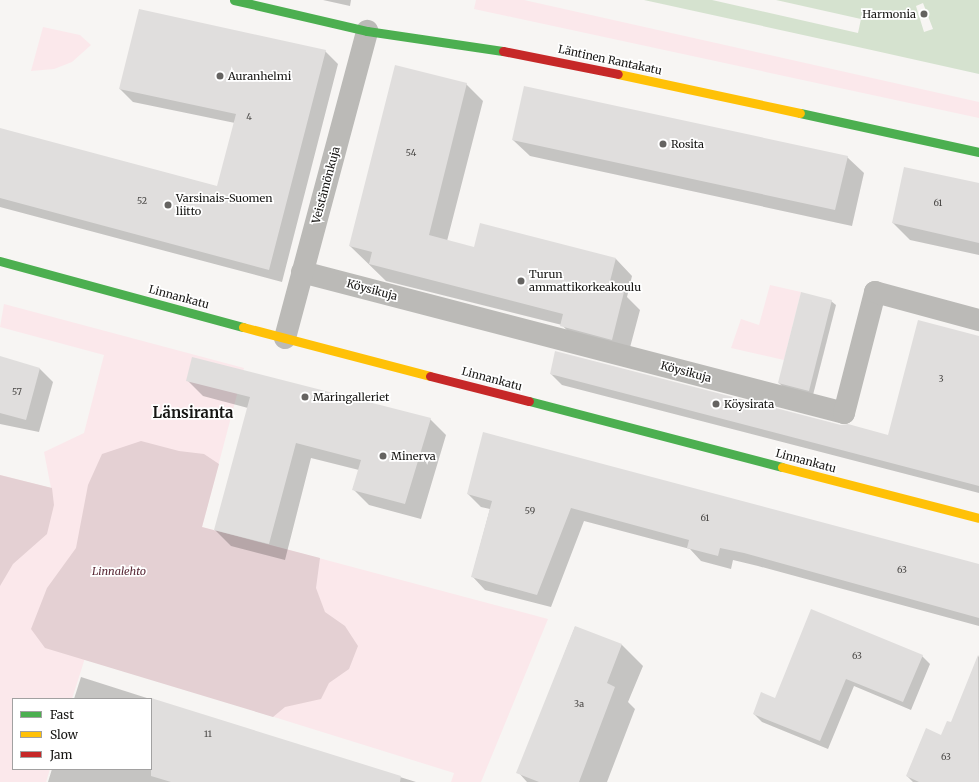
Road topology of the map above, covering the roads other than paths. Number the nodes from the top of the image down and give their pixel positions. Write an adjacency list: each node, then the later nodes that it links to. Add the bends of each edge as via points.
1 (234, 0): 2 (street, Läntinen Rantakatu)
2 (367, 31): 3 (street, Läntinen Rantakatu, via 533,56); 5 (street, Veistämönkuja)
3 (979, 152)
4 (0, 261): 7 (street, Linnankatu)
5 (302, 272): 6 (street, Köysikuja, via 844,413 875,292); 7 (street, Veistämönkuja)
6 (979, 320)
7 (285, 338): 8 (street, Linnankatu)
8 (979, 518)

